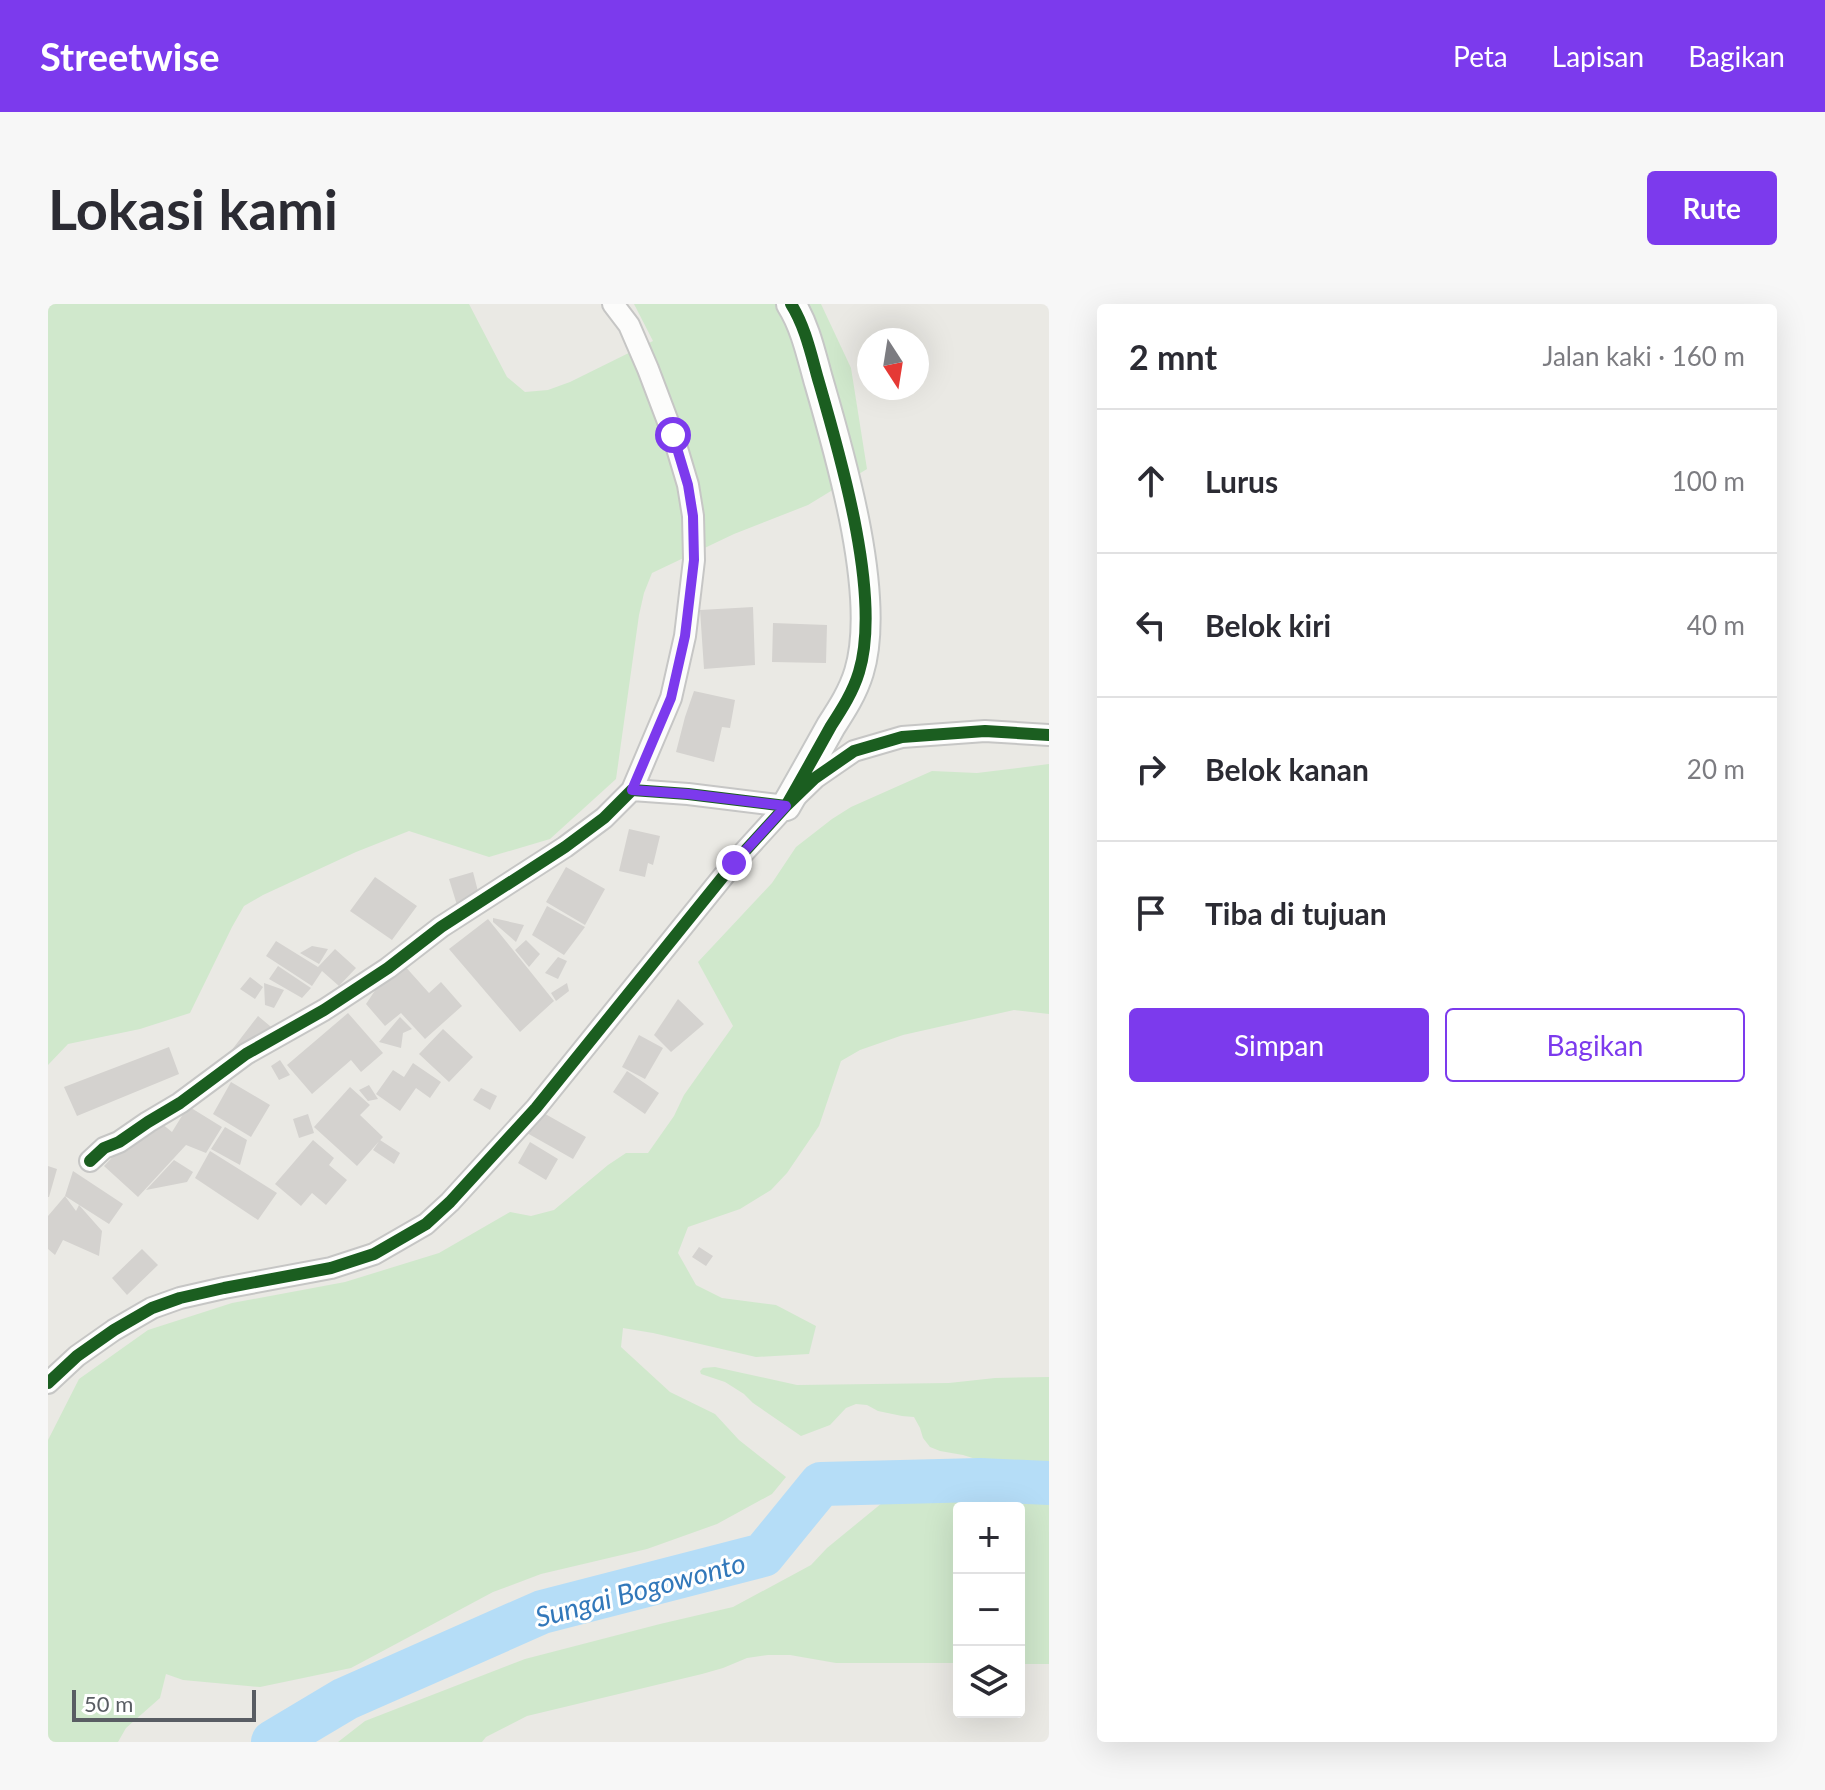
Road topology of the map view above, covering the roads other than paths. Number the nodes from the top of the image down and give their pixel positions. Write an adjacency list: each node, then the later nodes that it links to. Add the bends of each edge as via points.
1 (613, 304): 4 (street, via 629,325 663,408 693,516 685,636 671,698)
2 (791, 304): 5 (street, via 825,402 851,508 866,622 859,673 847,700)
3 (1049, 735): 5 (street, via 985,731 902,737 854,751)
4 (632, 790): 5 (street); 6 (street, via 565,847)
5 (775, 805): 7 (street, via 536,1108 426,1224 374,1254 331,1268 152,1308 77,1356)
6 (90, 1161)
7 (48, 1383)

